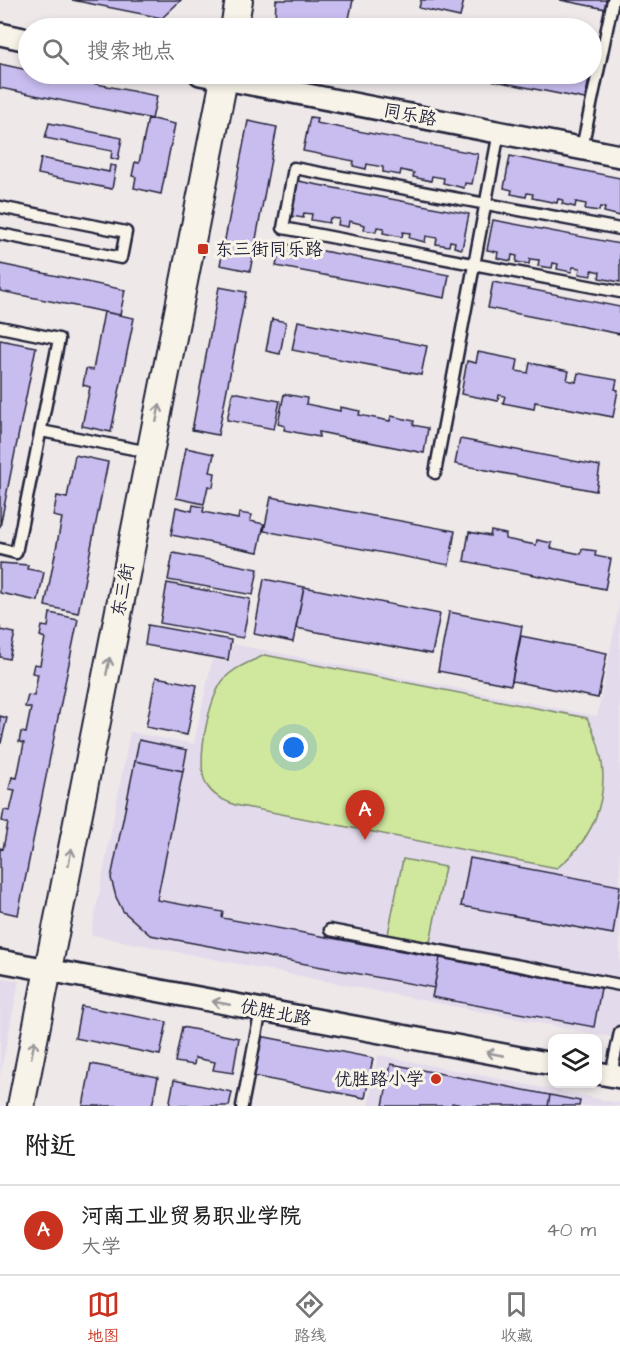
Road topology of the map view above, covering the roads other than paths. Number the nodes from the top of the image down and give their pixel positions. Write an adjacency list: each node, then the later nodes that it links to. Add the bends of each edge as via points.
1 (239, 0): 3 (street)
2 (613, 0): 6 (lane)
3 (236, 18)
4 (0, 34): 5 (street)
5 (18, 38)
6 (602, 53)
7 (214, 84): 21 (street, 东三街, one-way to 7)
8 (261, 84): 10 (street, 同乐路)
9 (595, 84): 11 (lane)
10 (499, 132): 11 (street, 同乐路); 13 (lane)
11 (582, 148): 12 (street, 同乐路)
12 (620, 156)
13 (486, 204): 15 (lane); 17 (lane); 17 (lane, via 294,168 283,228)
14 (0, 207): 16 (lane, via 126,232 121,258)
15 (620, 229)
16 (0, 234)
17 (474, 264): 18 (lane); 22 (lane)
18 (620, 292)
19 (0, 327): 20 (lane, via 59,339)
20 (41, 430): 21 (lane); 23 (lane, via 16,553)
21 (150, 452): 26 (street, 东三街, one-way to 21)
22 (435, 472)
23 (0, 549)
24 (330, 930): 27 (lane)
25 (0, 961): 26 (street, 优胜北路)
26 (48, 970): 28 (street, 优胜北路, one-way to 26); 32 (street, 东三街, one-way to 26)
27 (620, 985)
28 (261, 1010): 30 (street, 优胜北路, one-way to 28); 33 (lane)
29 (620, 1032): 31 (lane)
30 (548, 1063)
31 (610, 1075)
32 (21, 1106)
33 (242, 1106)

